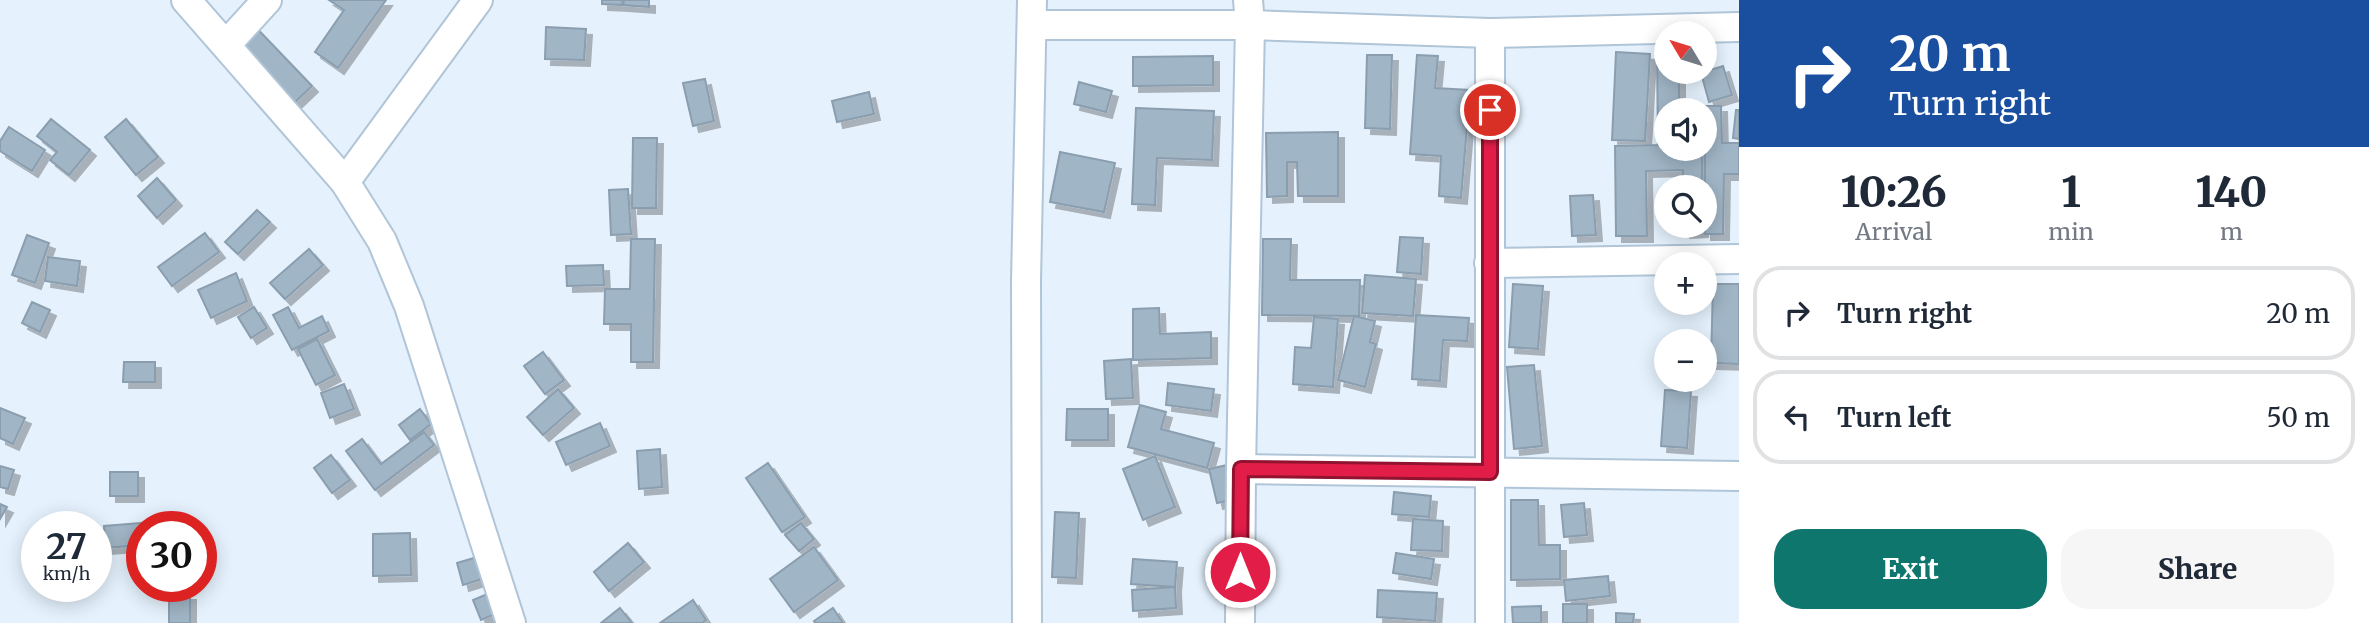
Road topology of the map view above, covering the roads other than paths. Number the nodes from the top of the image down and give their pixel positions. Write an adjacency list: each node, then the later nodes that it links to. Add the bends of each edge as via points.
1 (186, 0): 8 (street)
2 (267, 0): 8 (street)
3 (478, 0): 9 (street)
4 (1032, 12): 5 (street); 16 (street, via 1026,281)
5 (1249, 12): 7 (street); 12 (street)
6 (1739, 27): 7 (street)
7 (1490, 33): 11 (street)
8 (226, 45): 9 (street)
9 (345, 182): 15 (street, via 382,241 409,306)
10 (1739, 259): 11 (street)
11 (1489, 263): 13 (street)
12 (1241, 469): 13 (street); 17 (street)
13 (1490, 472): 14 (street); 18 (street)
14 (1739, 476)
15 (511, 623)
16 (1027, 623)
17 (1240, 623)
18 (1490, 623)

